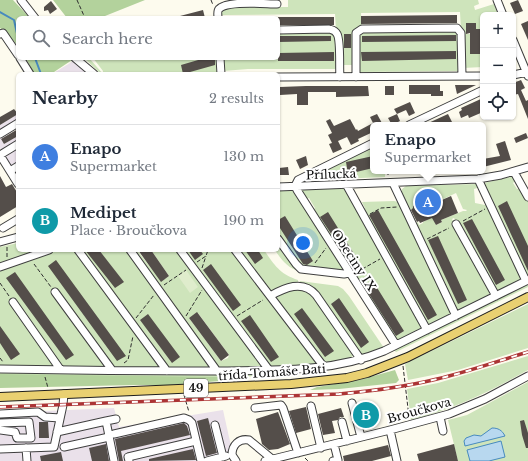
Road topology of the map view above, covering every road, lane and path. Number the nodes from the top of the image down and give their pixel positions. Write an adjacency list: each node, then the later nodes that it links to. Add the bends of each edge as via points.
1 (20, 0): 6 (street)
2 (77, 0): 7 (path)
3 (497, 0): 5 (street)
4 (277, 4): 8 (street, via 229,4 219,8)
5 (502, 12)
6 (33, 16)
7 (84, 16)
8 (218, 16)
9 (280, 30): 24 (street, via 334,30 339,39)
10 (0, 34): 12 (street, via 2,32)
11 (516, 47): 19 (street)
12 (16, 52)
13 (21, 60): 16 (street)
14 (78, 60): 17 (street)
15 (220, 60): 18 (street)
16 (29, 72)
17 (92, 72)
18 (220, 72)
19 (527, 73): 20 (street)
20 (516, 75)
21 (462, 76): 22 (street); 25 (street); 25 (street, via 461,33 457,28 359,30 356,33)
22 (480, 76)
23 (280, 77): 24 (street)
24 (340, 77): 25 (street)
25 (356, 77)
26 (480, 91): 27 (street)
27 (414, 122)
28 (16, 124): 29 (street)
29 (0, 134)
30 (370, 144): 42 (street, via 298,180)
31 (16, 145): 32 (street)
32 (0, 155): 35 (street)
33 (16, 167): 35 (street)
34 (528, 167): 36 (street, Přílucká)
35 (10, 171): 40 (street)
36 (514, 172): 39 (street, Přílucká); 44 (street)
37 (389, 174): 38 (path)
38 (391, 180): 39 (street, Přílucká); 41 (street, Přílucká); 45 (street)
39 (478, 180): 68 (street)
40 (16, 181)
41 (346, 184): 42 (street, Přílucká); 46 (street)
42 (296, 186): 43 (street, Přílucká); 53 (street, Obeciny IX, via 296,190)
43 (280, 187)
44 (528, 197)
45 (404, 206): 46 (path, via 381,208); 77 (street)
46 (364, 217): 61 (street)
47 (16, 220): 49 (street)
48 (456, 224): 74 (street)
49 (3, 228)
50 (16, 238): 51 (street)
51 (3, 241): 63 (path)
52 (280, 242): 65 (street, via 298,267)
53 (330, 242): 65 (path); 66 (street, Obeciny IX)
54 (43, 252): 62 (street)
55 (79, 252): 80 (street)
56 (131, 252): 71 (street)
57 (182, 252): 64 (street)
58 (207, 252): 60 (path)
59 (237, 252): 73 (street)
60 (206, 256): 64 (path); 67 (path)
61 (386, 256): 66 (path, via 353,274); 81 (street)
62 (28, 257): 63 (street); 72 (path)
63 (4, 265)
64 (192, 266): 67 (street); 71 (path)
65 (308, 271): 66 (street)
66 (349, 273): 82 (street, Obeciny IX)
67 (199, 276): 70 (street)
68 (527, 281): 74 (street)
69 (0, 283): 76 (path)
70 (206, 285): 78 (street); 79 (path)
71 (158, 289): 79 (street); 80 (path)
72 (55, 292): 89 (street)
73 (270, 296): 78 (path); 83 (street, via 292,286 312,291); 85 (street)
74 (496, 296): 77 (street)
75 (528, 297): 84 (main road, třída Tomáše Bati / 49)
76 (13, 302): 88 (street)
77 (456, 316): 81 (street)
78 (232, 320): 90 (street)
79 (182, 322): 92 (street)
80 (134, 326): 89 (path, via 128,360); 91 (street)
81 (427, 330): 82 (street)
82 (396, 345): 83 (street)
83 (361, 360): 85 (street)
84 (401, 360): 94 (main road, třída Tomáše Bati / 49, via 367,373 337,380); 110 (path)
85 (324, 367): 90 (street)
86 (0, 369): 87 (street)
87 (42, 369): 88 (street); 96 (path)
88 (60, 370): 89 (street)
89 (114, 370): 91 (street)
90 (269, 370): 92 (street)
91 (167, 371): 92 (street)
92 (217, 371)
93 (528, 376): 102 (street, Broučkova, via 478,402)
94 (182, 389): 95 (main road, třída Tomáše Bati / 49); 108 (path)
95 (64, 394): 96 (main road, třída Tomáše Bati / 49); 103 (street)
96 (50, 395): 97 (main road, třída Tomáše Bati / 49)
97 (0, 397)
98 (352, 403): 116 (street)
99 (311, 406): 122 (street)
100 (255, 408): 124 (street, via 281,405)
101 (0, 414): 103 (street, via 38,412 45,417)
102 (440, 417): 110 (street, Broučkova); 114 (street)
103 (60, 418): 113 (street)
104 (116, 419): 105 (street)
105 (106, 421): 113 (street); 115 (street)
106 (342, 422): 118 (street)
107 (0, 423): 111 (street, via 29,422 31,438 17,438 15,432)
108 (192, 423): 115 (street, via 184,418); 117 (street)
109 (215, 425): 125 (street)
110 (411, 425): 112 (street, Broučkova)
111 (0, 430)
112 (390, 430): 116 (street, Broučkova); 134 (street)
113 (57, 432): 121 (street, via 54,446)
114 (443, 432)
115 (112, 436): 120 (street); 129 (street)
116 (361, 437): 118 (street, Broučkova)
117 (196, 441): 130 (street, via 128,457); 131 (street)
118 (347, 441): 119 (street, Broučkova)
119 (334, 444): 122 (street, Broučkova); 133 (street, via 338,460)
120 (64, 447)
121 (26, 448): 123 (street); 128 (street)
122 (321, 448): 124 (street, Broučkova)
123 (0, 450)
124 (298, 453): 127 (street, Broučkova)
125 (223, 457): 126 (street); 132 (street)
126 (234, 458): 127 (street, via 234,446 246,439)
127 (268, 460)
128 (28, 461)
129 (114, 461)
130 (129, 461)
131 (201, 461)
132 (207, 461)
133 (333, 461)
134 (397, 461)

